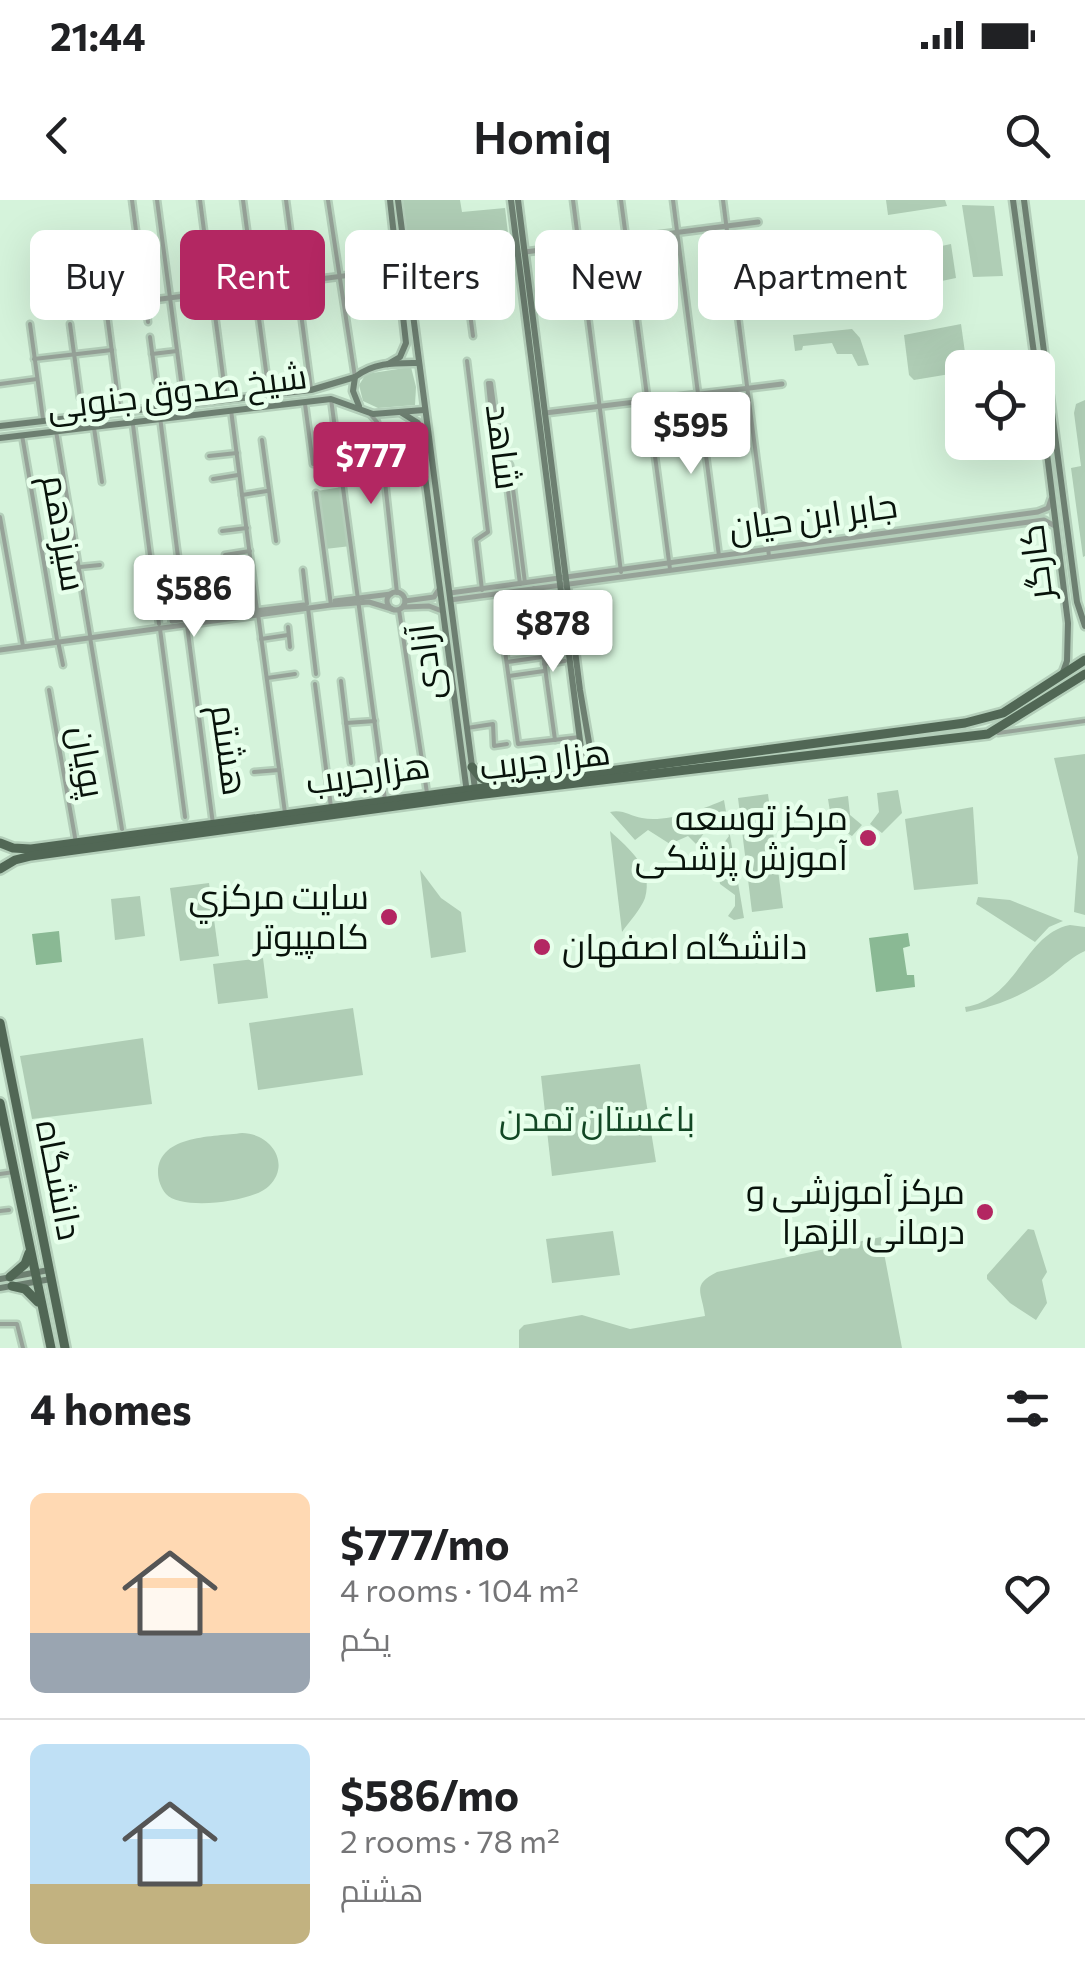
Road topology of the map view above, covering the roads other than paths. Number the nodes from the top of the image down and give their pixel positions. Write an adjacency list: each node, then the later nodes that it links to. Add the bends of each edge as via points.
1 (132, 200): 18 (street)
2 (157, 200): 36 (street)
3 (200, 200): 19 (street)
4 (243, 200): 20 (street)
5 (286, 200): 21 (street)
6 (328, 200): 33 (street)
7 (390, 200): 22 (main road, آزادی)
8 (398, 200): 23 (main road, آزادی)
9 (514, 200): 30 (main road)
10 (573, 200): 24 (street)
11 (622, 200): 25 (street)
12 (673, 200): 26 (street)
13 (723, 200): 17 (street)
14 (1013, 200): 52 (main road)
15 (1024, 200): 53 (main road, کارگر)
16 (758, 222): 17 (street)
17 (727, 227): 27 (street); 67 (street)
18 (136, 230)
19 (204, 230)
20 (247, 230)
21 (290, 230)
22 (396, 230)
23 (400, 230)
24 (577, 230)
25 (625, 230)
26 (677, 230)
27 (678, 233)
28 (678, 241): 69 (street)
29 (535, 251): 30 (street)
30 (522, 253): 31 (street); 83 (main road); 129 (main road)
31 (515, 254)
32 (345, 276): 33 (street)
33 (339, 277): 34 (street); 61 (street)
34 (325, 279)
35 (180, 296): 36 (street)
36 (169, 298): 37 (street); 54 (street)
37 (160, 299)
38 (108, 320): 51 (street)
39 (216, 320): 73 (street)
40 (259, 320): 70 (street)
41 (302, 320): 68 (street)
42 (405, 320): 60 (main road, آزادی, via 406,343)
43 (411, 320): 59 (main road, آزادی)
44 (472, 320): 49 (street)
45 (589, 320): 77 (street)
46 (636, 320): 74 (street)
47 (30, 324): 57 (street)
48 (70, 324): 55 (street)
49 (474, 336)
50 (150, 337): 56 (street)
51 (112, 350): 55 (street); 82 (street)
52 (1034, 350)
53 (1044, 350)
54 (177, 351): 56 (street); 76 (street)
55 (74, 354): 57 (street); 71 (street)
56 (152, 354): 63 (street)
57 (34, 359): 62 (street)
58 (467, 361): 133 (street, شاهد, via 488,532 476,540)
59 (418, 363): 60 (main road, شیخ صدوق جنوبی); 80 (main road, آزادی)
60 (388, 364): 61 (main road, شیخ صدوق جنوبی)
61 (355, 376): 66 (main road, شیخ صدوق جنوبی); 78 (main road)
62 (38, 379): 64 (street); 86 (street)
63 (156, 381)
64 (0, 384)
65 (782, 384): 67 (street)
66 (336, 385): 68 (main road, شیخ صدوق جنوبی); 72 (main road, via 345,392)
67 (748, 388): 69 (street); 118 (street)
68 (312, 390): 70 (main road, شیخ صدوق جنوبی)
69 (698, 394): 74 (street); 120 (street)
70 (269, 396): 73 (main road, شیخ صدوق جنوبی)
71 (80, 398)
72 (335, 399): 75 (main road, شیخ صدوق جنوبی); 78 (main road, شیخ صدوق جنوبی); 137 (street)
73 (226, 400): 76 (main road, شیخ صدوق جنوبی)
74 (646, 400): 77 (street); 122 (street)
75 (304, 401): 79 (main road, شیخ صدوق جنوبی); 98 (street)
76 (184, 405): 82 (main road, شیخ صدوق جنوبی)
77 (600, 406): 83 (street); 127 (street)
78 (364, 409): 81 (main road, شیخ صدوق جنوبی); 134 (street, via 380,434)
79 (231, 410): 84 (main road, شیخ صدوق جنوبی); 94 (street)
80 (424, 410): 81 (main road, شیخ صدوق جنوبی); 115 (main road, آزادی)
81 (401, 412): 115 (main road, آزادی, via 418,422)
82 (120, 413): 86 (main road, شیخ صدوق جنوبی)
83 (545, 413): 129 (main road)
84 (160, 417): 85 (main road, شیخ صدوق جنوبی); 143 (street, هشتم)
85 (132, 420): 88 (main road, شیخ صدوق جنوبی); 145 (street)
86 (43, 421): 87 (main road, شیخ صدوق جنوبی)
87 (0, 426)
88 (94, 426): 89 (main road, شیخ صدوق جنوبی); 101 (street)
89 (56, 430): 91 (main road, شیخ صدوق جنوبی); 123 (street)
90 (1055, 431): 102 (main road, کارگر)
91 (22, 435): 92 (main road, شیخ صدوق جنوبی); 151 (street, سیزدهم)
92 (0, 438)
93 (262, 440): 103 (street)
94 (237, 453): 96 (street); 99 (street)
95 (1055, 453): 102 (main road)
96 (209, 456)
97 (1048, 460): 104 (main road, کارگر)
98 (313, 464)
99 (240, 475): 100 (street); 106 (street)
100 (214, 478)
101 (102, 482)
102 (1061, 482): 124 (main road, کارگر)
103 (270, 490): 106 (street); 116 (street)
104 (1052, 491): 107 (street, via 1048,508); 113 (main road, کارگر)
105 (316, 493): 138 (street)
106 (242, 495): 111 (street)
107 (1038, 512): 109 (street); 110 (street, جابر ابن حیان)
108 (0, 518): 152 (street)
109 (1041, 520): 113 (street); 114 (street, جابر ابن حیان)
110 (924, 526): 114 (street); 118 (street, جابر ابن حیان)
111 (246, 528): 112 (street); 117 (street)
112 (222, 531)
113 (1058, 532): 125 (main road, کارگر)
114 (924, 536): 118 (street, جابر ابن حیان)
115 (439, 538): 131 (main road, آزادی); 136 (main road, آزادی)
116 (276, 541)
117 (250, 551): 119 (street); 141 (street)
118 (768, 553): 120 (street, جابر ابن حیان); 122 (street, جابر ابن حیان)
119 (226, 555)
120 (719, 556): 122 (street, جابر ابن حیان)
121 (100, 565): 123 (street)
122 (669, 566): 127 (street, جابر ابن حیان)
123 (78, 567): 148 (street)
124 (1072, 567): 125 (main road); 146 (main road, کارگر)
125 (1062, 568): 165 (main road, کارگر, via 1069,644)
126 (303, 570): 139 (street)
127 (621, 572): 129 (street, جابر ابن حیان)
128 (228, 581): 142 (street)
129 (564, 581): 130 (street); 132 (street); 170 (main road)
130 (522, 584): 130 (street, via 510,465 500,450 488,383); 133 (street)
131 (442, 585): 140 (street, via 434,597); 144 (main road, آزادی)
132 (534, 588): 135 (street); 158 (street)
133 (482, 590): 136 (street)
134 (394, 593): 137 (street); 140 (street); 140 (street, via 387,601)
135 (497, 594): 136 (street); 157 (street)
136 (450, 597): 160 (main road, آزادی)
137 (359, 600): 138 (street); 140 (street); 171 (street)
138 (331, 603): 139 (street)
139 (308, 606): 141 (street); 162 (street)
140 (399, 607): 144 (street, via 438,607); 187 (street)
141 (258, 612): 142 (street); 143 (street); 150 (street)
142 (231, 613): 143 (street)
143 (186, 621): 145 (street); 192 (street, هشتم)
144 (447, 622): 160 (main road, آزادی)
145 (160, 625): 148 (street); 191 (street)
146 (1085, 626)
147 (288, 627): 149 (street)
148 (90, 636): 151 (street); 193 (street)
149 (288, 636): 150 (street); 153 (street)
150 (261, 638): 166 (street)
151 (58, 640): 152 (street); 159 (street, سیزدهم)
152 (23, 645): 154 (street)
153 (290, 647)
154 (0, 648)
155 (1085, 660): 165 (main road, هزارجریب)
156 (565, 661): 158 (street)
157 (507, 662): 158 (street); 164 (street)
158 (544, 664): 164 (street); 177 (street)
159 (63, 665)
160 (456, 669): 174 (main road, آزادی); 186 (main road, آزادی)
161 (296, 674): 166 (street)
162 (316, 674)
163 (1085, 674): 175 (main road, هزار جریب)
164 (509, 676): 177 (street, via 518,744)
165 (1062, 676): 182 (main road, هزارجریب, via 994,717 966,724)
166 (267, 678): 181 (street)
167 (341, 681): 173 (street)
168 (316, 684): 189 (street)
169 (49, 690): 196 (street, پویان)
170 (577, 690): 176 (main road); 182 (main road, via 591,754)
171 (375, 720): 173 (street); 188 (street)
172 (1085, 722): 175 (street)
173 (346, 724): 179 (street)
174 (467, 728): 178 (street, via 493,724 494,746); 180 (main road, آزادی)
175 (988, 734): 186 (main road, هزار جریب)
176 (580, 737): 177 (street); 184 (main road, via 582,766)
177 (554, 740)
178 (507, 744)
179 (351, 763)
180 (472, 768): 185 (main road); 186 (main road, آزادی)
181 (279, 770): 183 (street); 190 (street)
182 (607, 770): 184 (main road, هزارجریب)
183 (254, 772)
184 (576, 774): 185 (main road, هزارجریب)
185 (494, 785): 186 (main road, هزارجریب)
186 (471, 792): 187 (main road, هزارجریب); 190 (main road, هزار جریب)
187 (427, 794): 188 (main road, هزارجریب)
188 (385, 800): 189 (main road, هزارجریب)
189 (332, 807): 190 (main road, هزارجریب)
190 (288, 816): 192 (main road, هزارجریب); 194 (main road, هزار جریب)
191 (185, 817)
192 (213, 824): 194 (main road, هزارجریب)
193 (122, 829)
194 (109, 842): 196 (main road, هزارجریب); 197 (main road, هزار جریب)
195 (0, 843): 196 (main road, هزارجریب, via 31,849)
196 (76, 843)
197 (0, 864)
198 (0, 1023): 206 (main road, دانشگاه)
199 (1, 1110): 200 (main road, دانشگاه)
200 (4, 1141): 201 (main road, دانشگاه)
201 (14, 1172): 202 (street); 205 (main road, دانشگاه)
202 (0, 1174)
203 (9, 1210): 204 (street)
204 (0, 1211)
205 (30, 1250): 207 (main road, دانشگاه); 208 (main road, via 26,1264)
206 (50, 1274): 207 (main road); 214 (main road, دانشگاه)
207 (36, 1277): 208 (main road); 210 (main road, دانشگاه)
208 (7, 1281): 209 (main road); 210 (main road)
209 (0, 1288)
210 (42, 1307): 213 (main road, دانشگاه)
211 (0, 1324): 212 (street, via 16,1324)
212 (23, 1348)
213 (50, 1348)
214 (65, 1348)

